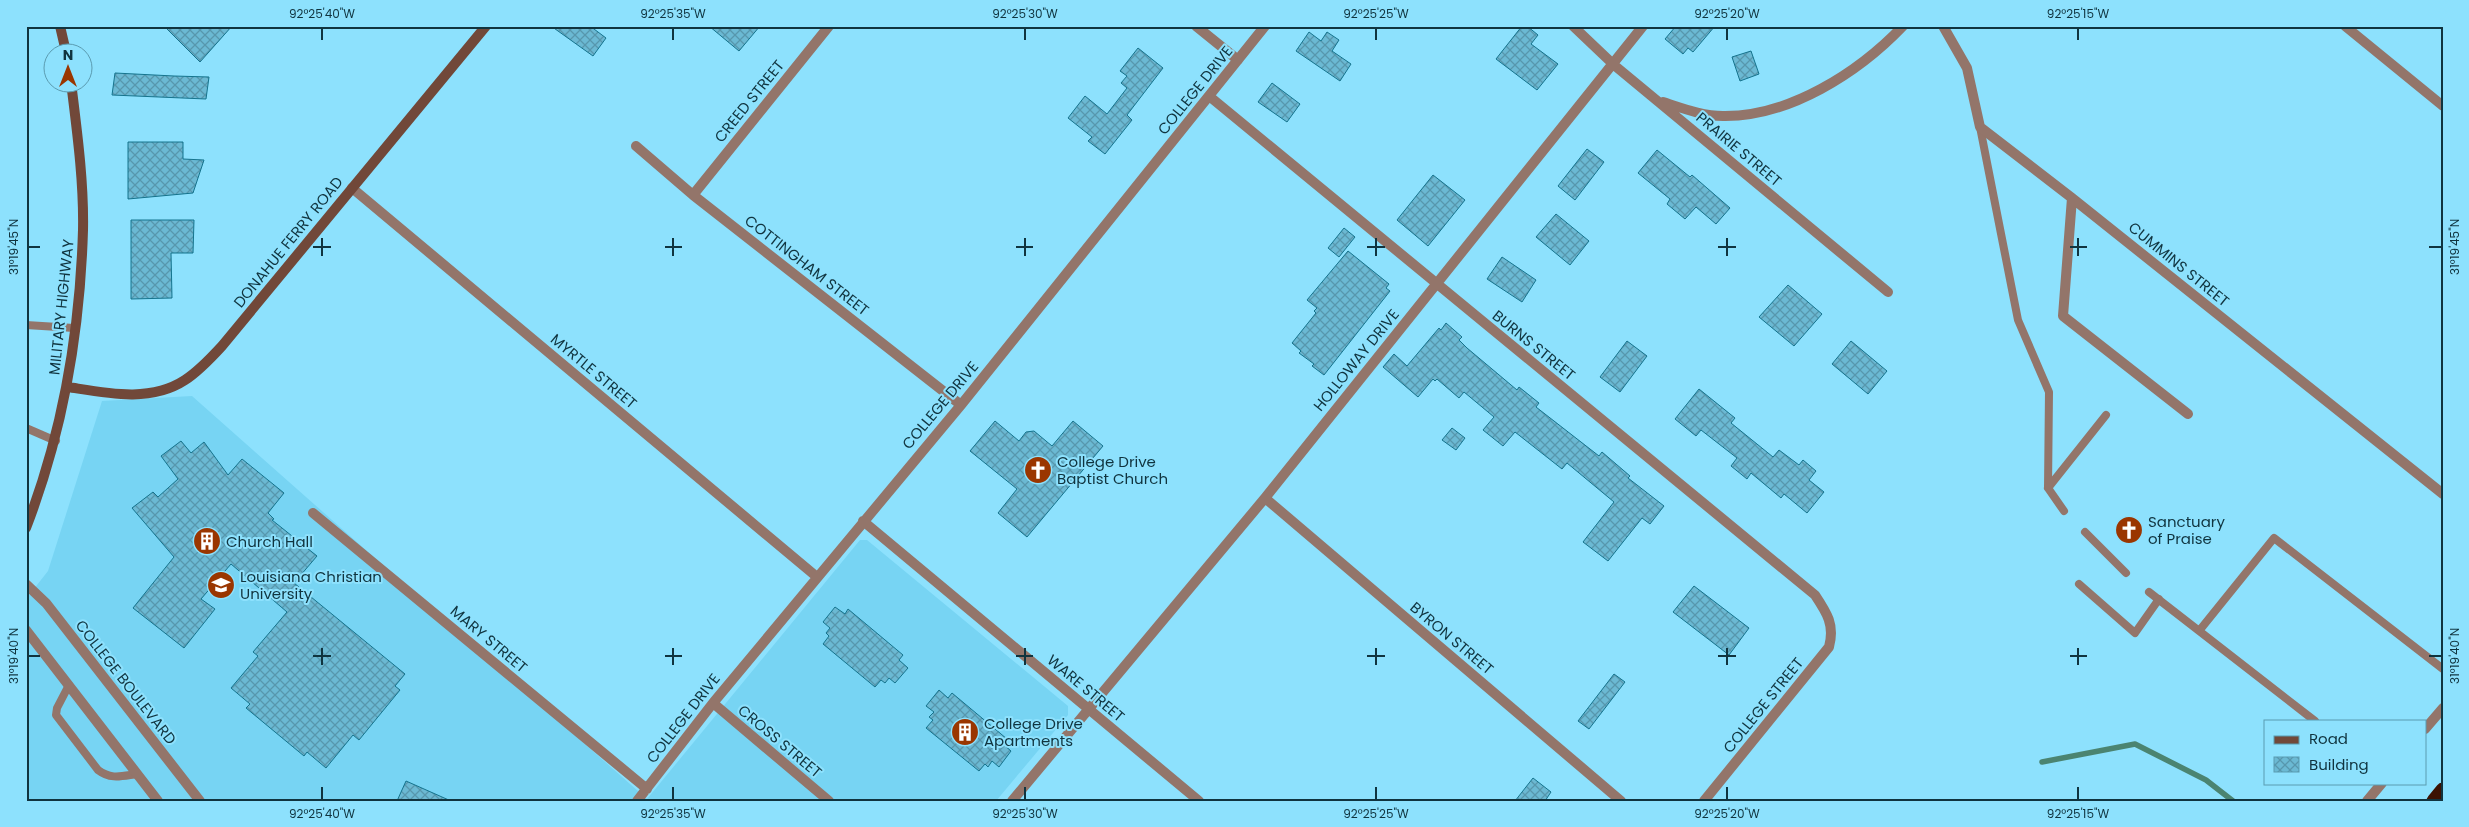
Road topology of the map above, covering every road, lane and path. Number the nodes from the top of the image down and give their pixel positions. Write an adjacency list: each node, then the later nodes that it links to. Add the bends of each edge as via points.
1 (60, 26): 11 (main road)
2 (486, 26): 20 (main road, DONAHUE FERRY ROAD)
3 (829, 26): 21 (street, CREED STREET)
4 (1196, 26): 12 (street)
5 (1265, 26): 12 (street, COLLEGE DRIVE)
6 (1573, 26): 13 (street, PRAIRIE STREET)
7 (1643, 26): 13 (street, HOLLOWAY DRIVE)
8 (1904, 26): 16 (street, via 1858,65 1810,95 1780,108 1750,115 1721,116 1692,112)
9 (1943, 26): 18 (street, via 1967,68)
10 (2345, 26): 17 (street)
11 (64, 42)
12 (1238, 60): 15 (street, COLLEGE DRIVE)
13 (1614, 65): 16 (street, PRAIRIE STREET); 23 (street, HOLLOWAY DRIVE)
14 (71, 92): 26 (main road, MILITARY HIGHWAY, via 83,229)
15 (1209, 96): 23 (street, BURNS STREET); 28 (street, COLLEGE DRIVE)
16 (1658, 100): 24 (street, PRAIRIE STREET)
17 (2443, 106)
18 (1980, 127): 22 (street, CUMMINS STREET); 33 (lane, via 2018,320 2049,392)
19 (636, 146): 21 (street, COTTINGHAM STREET)
20 (352, 188): 27 (main road, DONAHUE FERRY ROAD, via 222,346 184,381 159,391 124,396); 42 (street, MYRTLE STREET)
21 (693, 195): 28 (street, COTTINGHAM STREET)
22 (2072, 198): 29 (street, via 2063,316); 34 (street, CUMMINS STREET)
23 (1436, 284): 35 (street, HOLLOWAY DRIVE); 47 (street, BURNS STREET, via 1815,595)
24 (1888, 292)
25 (26, 325): 26 (lane)
26 (74, 328): 27 (main road, MILITARY HIGHWAY)
27 (68, 387): 32 (main road, MILITARY HIGHWAY)
28 (961, 405): 38 (street, COLLEGE DRIVE)
29 (2188, 414)
30 (2106, 415): 33 (lane)
31 (26, 428): 32 (lane)
32 (56, 441): 39 (main road, MILITARY HIGHWAY)
33 (2048, 488): 36 (lane)
34 (2443, 494)
35 (1265, 498): 53 (street, HOLLOWAY DRIVE); 66 (street, BYRON STREET)
36 (2064, 511)
37 (313, 513): 59 (street, MARY STREET)
38 (863, 521): 42 (street, COLLEGE DRIVE); 53 (street, WARE STREET)
39 (26, 528)
40 (2085, 532): 41 (lane)
41 (2126, 573)
42 (817, 577): 52 (street, COLLEGE DRIVE)
43 (26, 584): 61 (street, COLLEGE BOULEVARD, via 46,603)
44 (2079, 584): 46 (lane, via 2135,633)
45 (2149, 592): 46 (lane)
46 (2159, 600): 49 (lane)
47 (1831, 623): 67 (street, COLLEGE STREET, via 1832,635 1824,656)
48 (26, 630): 51 (street)
49 (2200, 631): 50 (lane, via 2274,538); 55 (lane)
50 (2443, 669)
51 (69, 685): 57 (street); 57 (lane, via 56,715 87,756 106,776)
52 (712, 704): 59 (street, COLLEGE DRIVE); 63 (street, CROSS STREET)
53 (1087, 708): 64 (street, HOLLOWAY DRIVE); 65 (street, WARE STREET)
54 (2443, 708): 56 (street)
55 (2314, 720)
56 (2426, 729)
57 (137, 774): 60 (street)
58 (2381, 784): 68 (street)
59 (647, 789): 62 (street, COLLEGE DRIVE)
60 (158, 801)
61 (200, 801)
62 (637, 801)
63 (829, 801)
64 (1012, 801)
65 (1199, 801)
66 (1621, 801)
67 (1704, 801)
68 (2367, 801)

